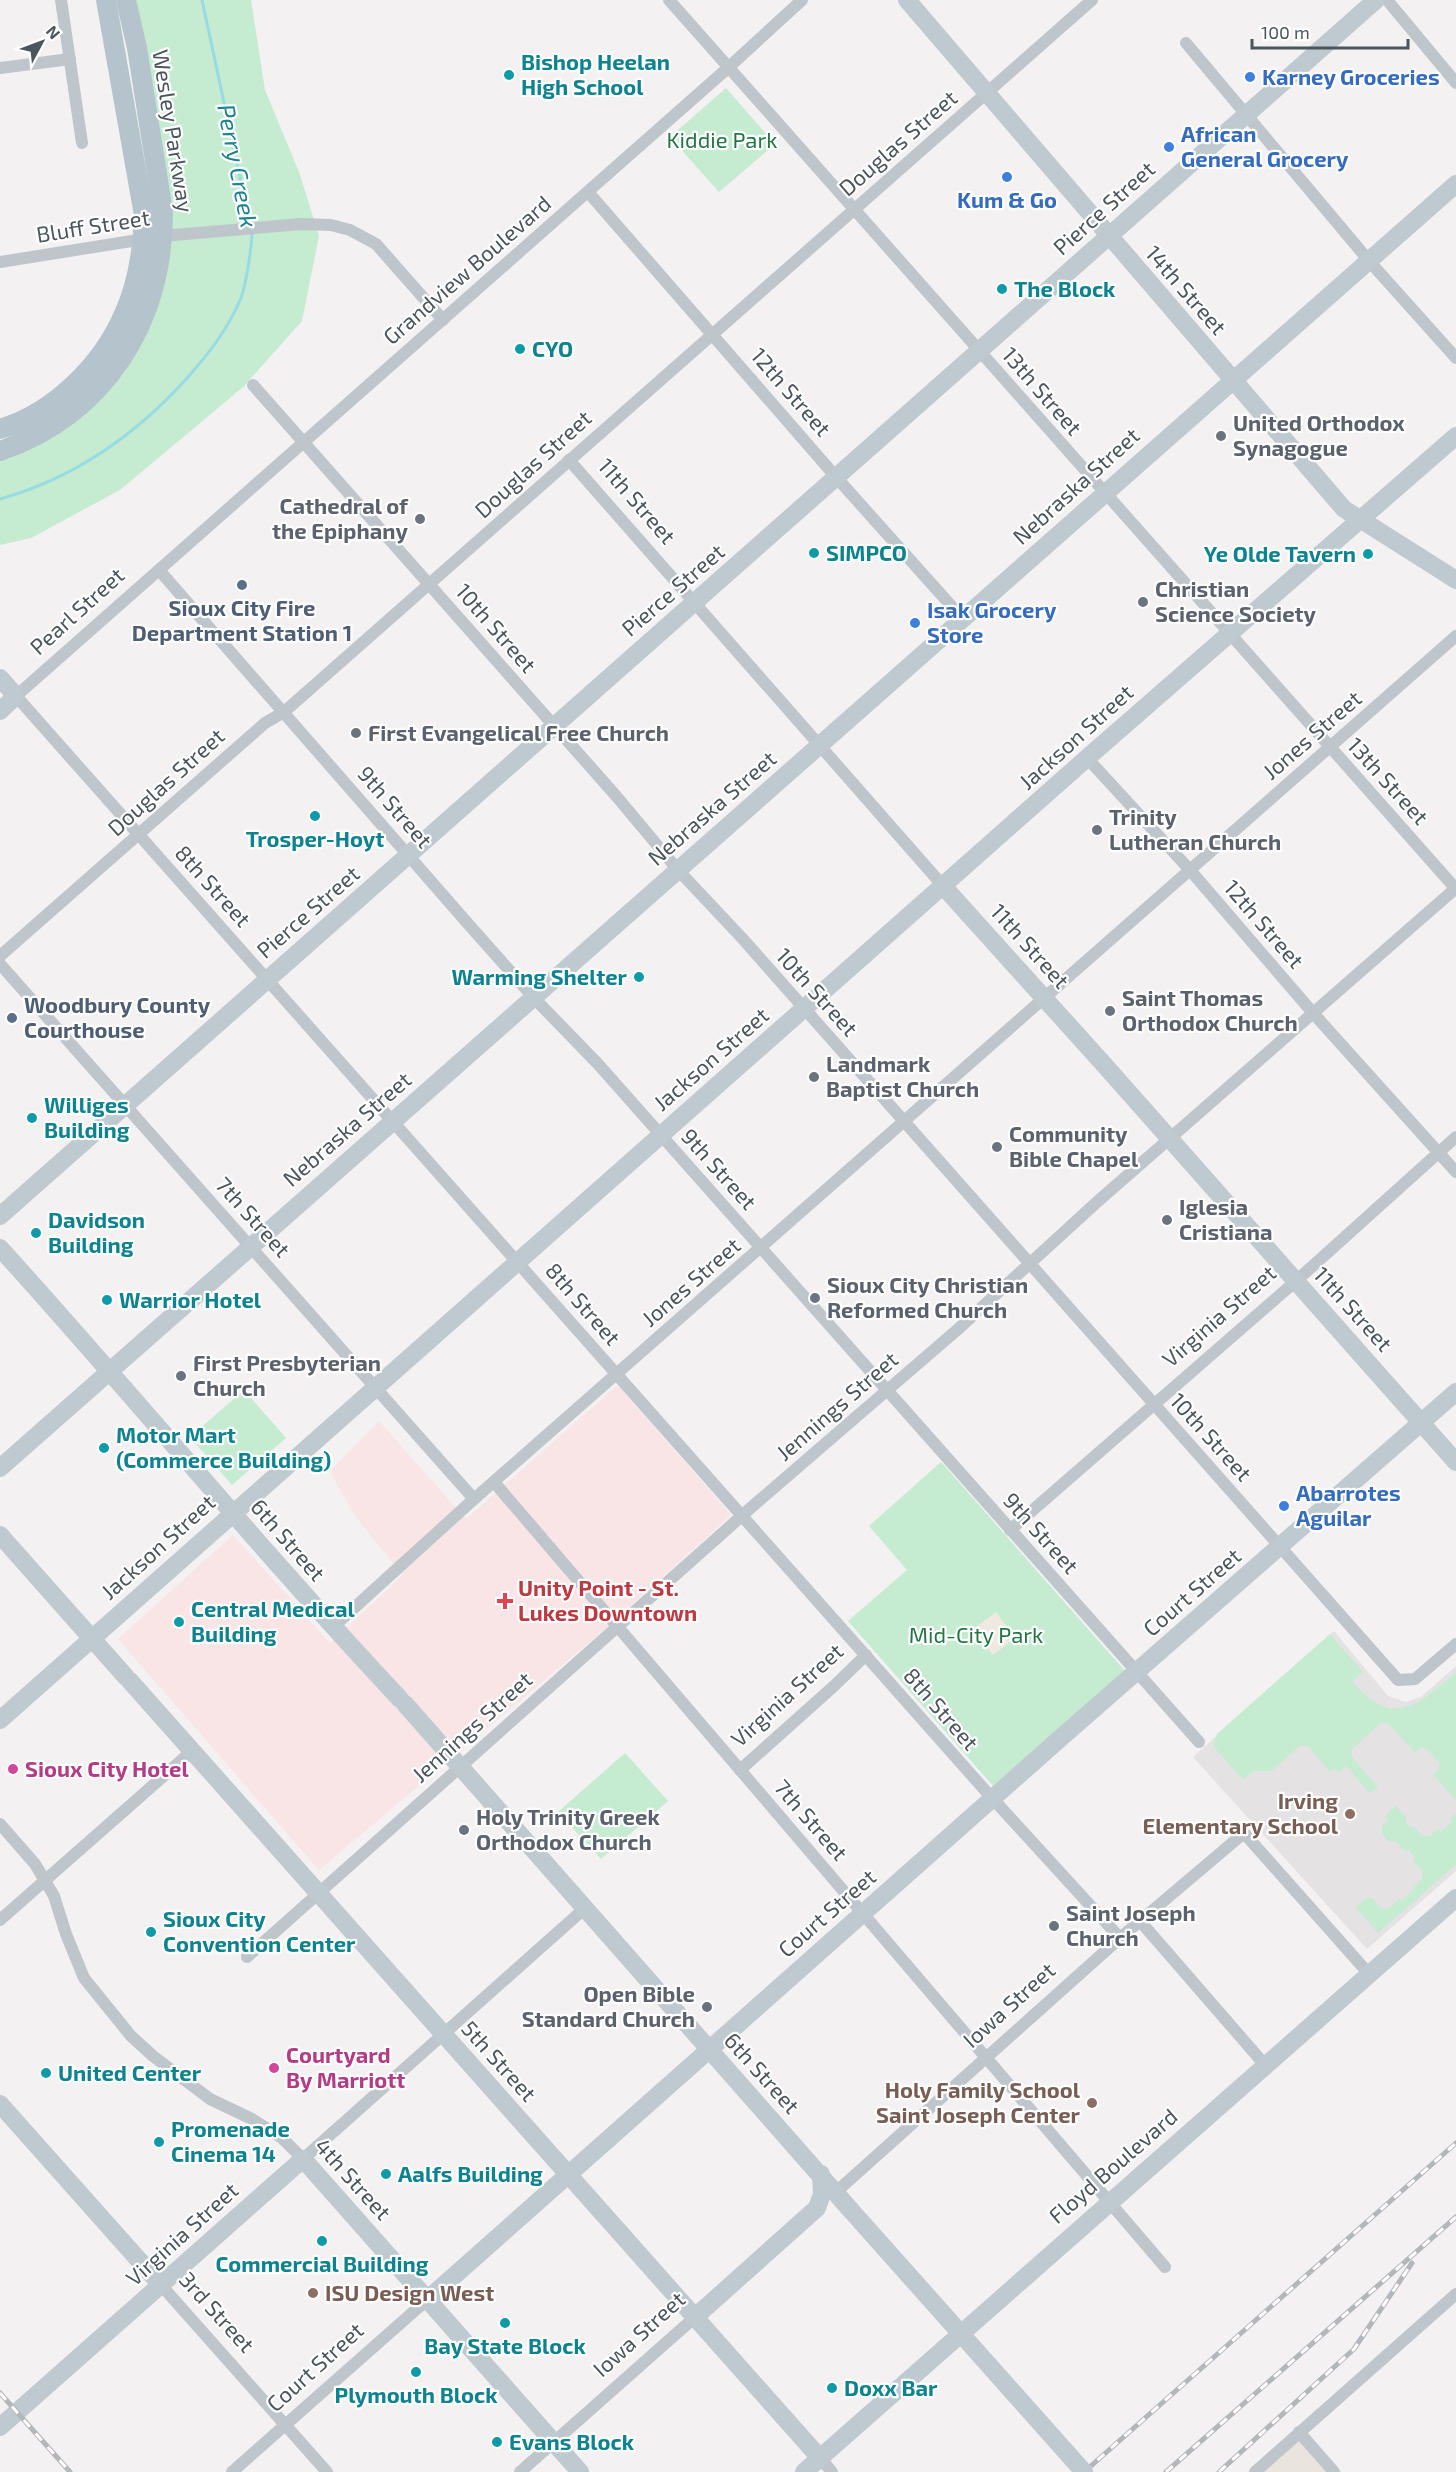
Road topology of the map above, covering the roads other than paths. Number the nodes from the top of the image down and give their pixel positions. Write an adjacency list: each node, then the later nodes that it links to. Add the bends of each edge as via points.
1 (61, 0): 11 (street)
2 (106, 0): 23 (main road, Wesley Parkway, via 144,215)
3 (126, 0): 21 (main road, Wesley Parkway, via 160,184)
4 (669, 0): 12 (street, 13th Street)
5 (802, 0): 12 (street, Grandview Boulevard)
6 (907, 0): 15 (main road, 14th Street)
7 (1092, 0): 15 (street, Douglas Street)
8 (1376, 0): 16 (main road, Pierce Street)
9 (1387, 0): 14 (street)
10 (1186, 43): 16 (street)
11 (70, 59): 13 (street); 17 (street)
12 (729, 67): 19 (street, Grandview Boulevard); 20 (street, 13th Street)
13 (0, 68)
14 (1456, 83)
15 (986, 93): 20 (street, Douglas Street); 22 (main road, 14th Street)
16 (1246, 115): 22 (main road, Pierce Street); 25 (street)
17 (82, 143)
18 (1456, 184): 25 (main road, Nebraska Street)
19 (588, 192): 26 (street, Grandview Boulevard); 27 (street, 12th Street)
20 (853, 210): 27 (street, Douglas Street); 28 (street, 13th Street)
21 (163, 236): 23 (street, Bluff Street); 26 (street, Bluff Street, via 301,225 331,225 350,230 376,244); 35 (main road, Wesley Parkway, via 154,292 118,367 67,417 23,443)
22 (1108, 236): 28 (main road, Pierce Street); 30 (main road, 14th Street)
23 (143, 240): 24 (street, Bluff Street); 32 (main road, Wesley Parkway, via 135,285 125,313 99,355 51,404 34,416)
24 (0, 262)
25 (1371, 262): 29 (street); 30 (main road, Nebraska Street)
26 (443, 320): 34 (street, Grandview Boulevard)
27 (712, 333): 36 (street, Douglas Street); 37 (street, 12th Street)
28 (979, 351): 37 (main road, Pierce Street); 38 (street, 13th Street)
29 (1456, 358)
30 (1233, 380): 38 (main road, Nebraska Street); 39 (main road, 14th Street, via 1344,509)
31 (253, 385): 34 (street, 10th Street)
32 (0, 429)
33 (1456, 436): 39 (main road, Jackson Street)
34 (304, 442): 40 (street, Grandview Boulevard); 42 (street, 10th Street)
35 (0, 451)
36 (569, 460): 42 (street, Douglas Street); 43 (street, 11th Street)
37 (836, 477): 43 (main road, Pierce Street); 44 (street, 12th Street)
38 (1104, 494): 44 (main road, Nebraska Street); 45 (street, 13th Street)
39 (1360, 520): 41 (main road, 14th Street); 45 (main road, Jackson Street)
40 (159, 570): 48 (street, Pearl Street); 50 (street, 9th Street)
41 (1456, 580)
42 (429, 584): 50 (street, Douglas Street); 51 (street, 10th Street)
43 (695, 603): 51 (main road, Pierce Street); 52 (street, 11th Street)
44 (963, 619): 52 (main road, Nebraska Street)
45 (1230, 633): 53 (street, 13th Street); 54 (main road, Jackson Street)
46 (1456, 636): 53 (street, Jones Street)
47 (0, 678): 48 (main road)
48 (16, 696): 49 (main road, Pearl Street); 55 (street, 8th Street)
49 (0, 711)
50 (284, 712): 55 (street, Douglas Street, via 265,723); 56 (street, 9th Street)
51 (554, 726): 56 (main road, Pierce Street); 57 (street, 10th Street)
52 (820, 745): 57 (main road, Nebraska Street); 59 (street, 11th Street)
53 (1330, 748): 58 (street, Jones Street); 60 (street, 13th Street)
54 (1088, 758): 58 (street, 12th Street); 59 (main road, Jackson Street)
55 (139, 834): 61 (street, Douglas Street); 63 (street, 8th Street)
56 (410, 855): 63 (main road, Pierce Street); 64 (street, 9th Street)
57 (678, 870): 64 (main road, Nebraska Street); 66 (street, 10th Street)
58 (1190, 870): 65 (street, Jones Street); 67 (street, 12th Street)
59 (944, 887): 65 (main road, 11th Street); 66 (main road, Jackson Street)
60 (1456, 889): 67 (street, Jennings Street)
61 (0, 956)
62 (0, 964): 68 (street, 7th Street)
63 (268, 979): 68 (main road, Pierce Street); 69 (street, 8th Street)
64 (533, 997): 69 (main road, Nebraska Street); 71 (street, 9th Street)
65 (1045, 998): 70 (street, Jones Street); 73 (main road, 11th Street)
66 (805, 1009): 70 (street, 10th Street); 71 (main road, Jackson Street)
67 (1313, 1013): 73 (street, Jennings Street); 74 (street, 12th Street)
68 (126, 1106): 76 (main road, Pierce Street); 77 (street, 7th Street)
69 (394, 1120): 77 (main road, Nebraska Street); 80 (street, 8th Street)
70 (904, 1121): 79 (street, Jones Street); 81 (street, 10th Street)
71 (661, 1136): 79 (street, 9th Street); 80 (main road, Jackson Street)
72 (1456, 1137): 74 (street, Virginia Street)
73 (1169, 1138): 81 (street, Jennings Street); 82 (main road, 11th Street)
74 (1438, 1152): 75 (street, 12th Street); 82 (street, Virginia Street)
75 (1456, 1172)
76 (0, 1216)
77 (250, 1246): 83 (main road, Nebraska Street); 85 (street, 7th Street)
78 (0, 1248): 83 (main road, 6th Street)
79 (761, 1248): 84 (street, Jones Street); 86 (street, 9th Street)
80 (518, 1262): 84 (street, 8th Street); 85 (main road, Jackson Street)
81 (1030, 1264): 86 (street, Jennings Street); 88 (street, 10th Street)
82 (1296, 1281): 88 (street, Virginia Street); 89 (main road, 11th Street)
83 (110, 1372): 91 (main road, Nebraska Street); 94 (main road, 6th Street)
84 (617, 1375): 92 (street, Jones Street); 95 (street, 8th Street)
85 (376, 1388): 93 (street, 7th Street); 94 (main road, Jackson Street)
86 (886, 1390): 95 (street, Jennings Street); 96 (street, 9th Street)
87 (1456, 1392): 89 (main road, Court Street)
88 (1154, 1404): 96 (street, Virginia Street); 98 (street, 10th Street)
89 (1421, 1424): 90 (main road, 11th Street); 98 (main road, Court Street)
90 (1456, 1462)
91 (0, 1468)
92 (494, 1482): 93 (street, Jones Street); 100 (street, 7th Street)
93 (474, 1499): 99 (street, Jones Street)
94 (233, 1513): 99 (main road, 6th Street); 101 (main road, Jackson Street)
95 (743, 1516): 100 (street, Jennings Street); 103 (street, 8th Street)
96 (1011, 1530): 104 (street, 9th Street)
97 (0, 1534): 101 (main road, 5th Street)
98 (1281, 1547): 102 (street, 10th Street, via 1398,1680 1415,1679); 104 (main road, Court Street)
99 (333, 1627): 108 (main road, 6th Street)
100 (618, 1627): 108 (street, Jennings Street); 109 (street, 7th Street)
101 (92, 1638): 105 (main road, Jackson Street); 107 (main road, 5th Street)
102 (1456, 1644)
103 (866, 1655): 109 (street, Virginia Street); 110 (street, 8th Street)
104 (1137, 1672): 106 (street, 9th Street); 110 (main road, Court Street)
105 (0, 1720)
106 (1199, 1742)
107 (192, 1751): 112 (street); 113 (main road, 5th Street)
108 (459, 1767): 113 (street, Jennings Street); 115 (main road, 6th Street)
109 (740, 1770): 116 (street, 7th Street)
110 (993, 1799): 116 (main road, Court Street); 119 (street, 8th Street)
111 (0, 1824): 112 (street, 4th Street)
112 (45, 1880): 117 (street); 127 (street, 4th Street, via 84,1978 130,2036 210,2099 282,2138)
113 (318, 1893): 120 (street, Jennings Street); 122 (main road, 5th Street)
114 (1456, 1898): 121 (main road, Floyd Boulevard)
115 (585, 1909): 122 (street, Virginia Street); 123 (main road, 6th Street)
116 (863, 1914): 123 (main road, Court Street); 124 (street, 7th Street)
117 (0, 1920)
118 (1140, 1921): 119 (street, Iowa Street); 121 (street, Iowa Street, via 1244,1833); 125 (street)
119 (1120, 1938): 124 (street, Iowa Street)
120 (247, 1957)
121 (1369, 1974): 125 (main road, Floyd Boulevard)
122 (443, 2035): 127 (street, Virginia Street); 129 (main road, 5th Street)
123 (709, 2050): 128 (main road, 6th Street); 129 (main road, Court Street)
124 (986, 2058): 130 (street, Iowa Street); 131 (street, 7th Street)
125 (1265, 2065): 131 (main road, Floyd Boulevard)
126 (0, 2104): 135 (main road, 3rd Street)
127 (303, 2158): 135 (main road, Virginia Street); 137 (main road, 4th Street)
128 (821, 2174): 130 (main road, 6th Street); 133 (main road, via 822,2194)
129 (569, 2175): 137 (main road, Court Street); 138 (main road, 5th Street)
130 (836, 2192): 132 (main road, 6th Street)
131 (1110, 2201): 134 (street, 7th Street); 143 (main road, Floyd Boulevard)
132 (848, 2207): 133 (main road); 150 (main road, 6th Street, bridge)
133 (817, 2208): 138 (main road, Iowa Street)
134 (1166, 2267)
135 (161, 2285): 139 (street, 3rd Street); 140 (main road, Virginia Street)
136 (1456, 2294): 141 (street)
137 (428, 2299): 139 (street, Court Street); 142 (main road, 4th Street)
138 (694, 2318): 142 (street, Iowa Street); 143 (main road, 5th Street)
139 (285, 2425): 144 (street, Court Street); 145 (street, 3rd Street)
140 (0, 2427)
141 (1299, 2432): 151 (street); 152 (street)
142 (554, 2442): 146 (street, Iowa Street); 147 (main road, 4th Street)
143 (820, 2458): 148 (main road, Floyd Boulevard); 149 (street, 5th Street)
144 (232, 2472)
145 (327, 2472)
146 (520, 2472)
147 (580, 2472)
148 (804, 2472)
149 (832, 2472)
150 (1084, 2472)
151 (1255, 2472)
152 (1334, 2472)

